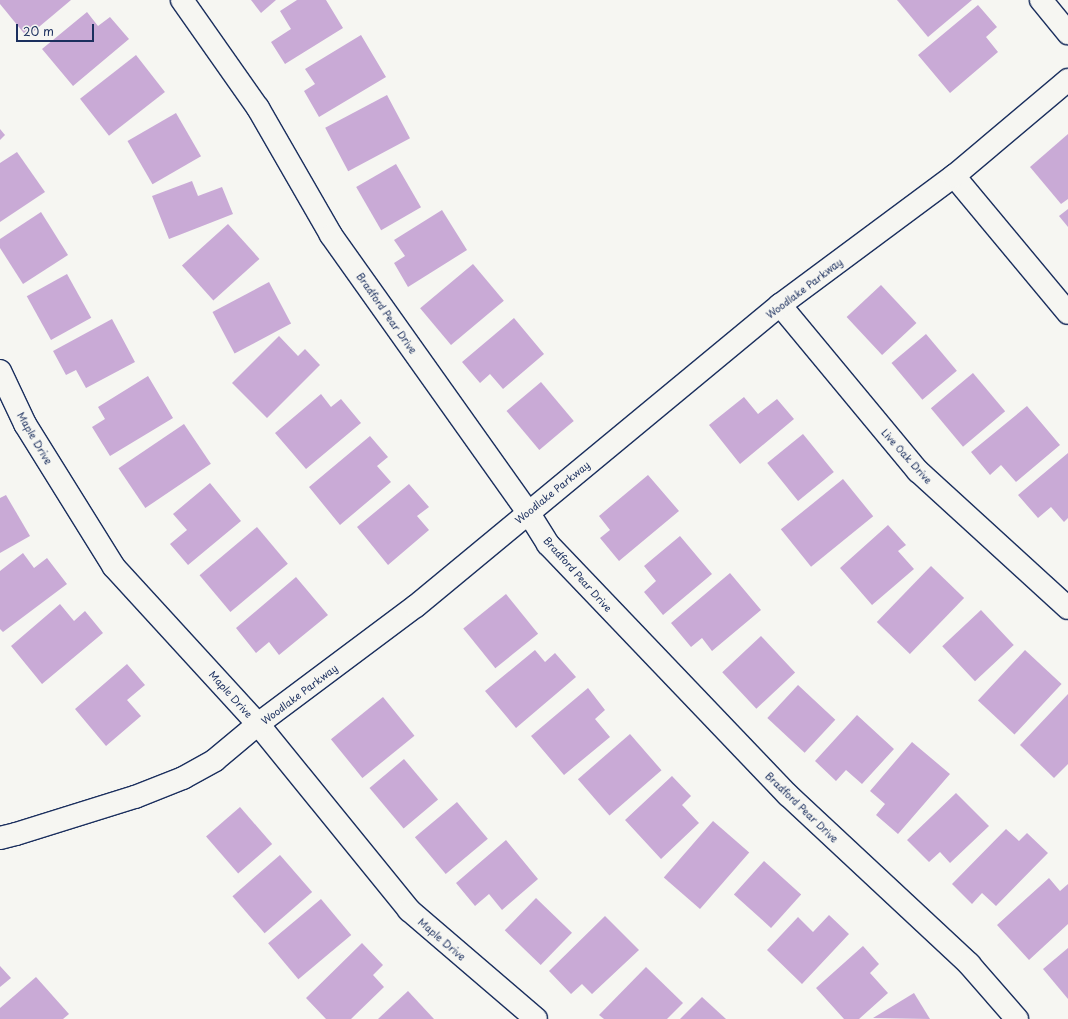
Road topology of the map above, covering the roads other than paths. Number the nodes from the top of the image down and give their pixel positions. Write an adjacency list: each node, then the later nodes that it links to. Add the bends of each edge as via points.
1 (182, 0): 9 (street, Bradford Pear Drive, via 258,108 331,234)
2 (1041, 0): 3 (street)
3 (1068, 33)
4 (1068, 80): 5 (street, Woodlake Parkway)
5 (954, 176): 6 (street, Woodlake Parkway); 7 (street)
6 (780, 306): 9 (street, Woodlake Parkway); 10 (street, Live Oak Drive, via 918,472)
7 (1068, 313)
8 (0, 371): 11 (street, Maple Drive, via 25,424 114,567)
9 (528, 512): 11 (street, Woodlake Parkway, via 416,606); 14 (street, Bradford Pear Drive, via 548,544 788,795 969,964)
10 (1068, 608)
11 (258, 724): 12 (street, Woodlake Parkway, via 215,760 183,778 135,797); 13 (street, Maple Drive, via 409,910)
12 (0, 838)
13 (536, 1019)
14 (1018, 1019)

